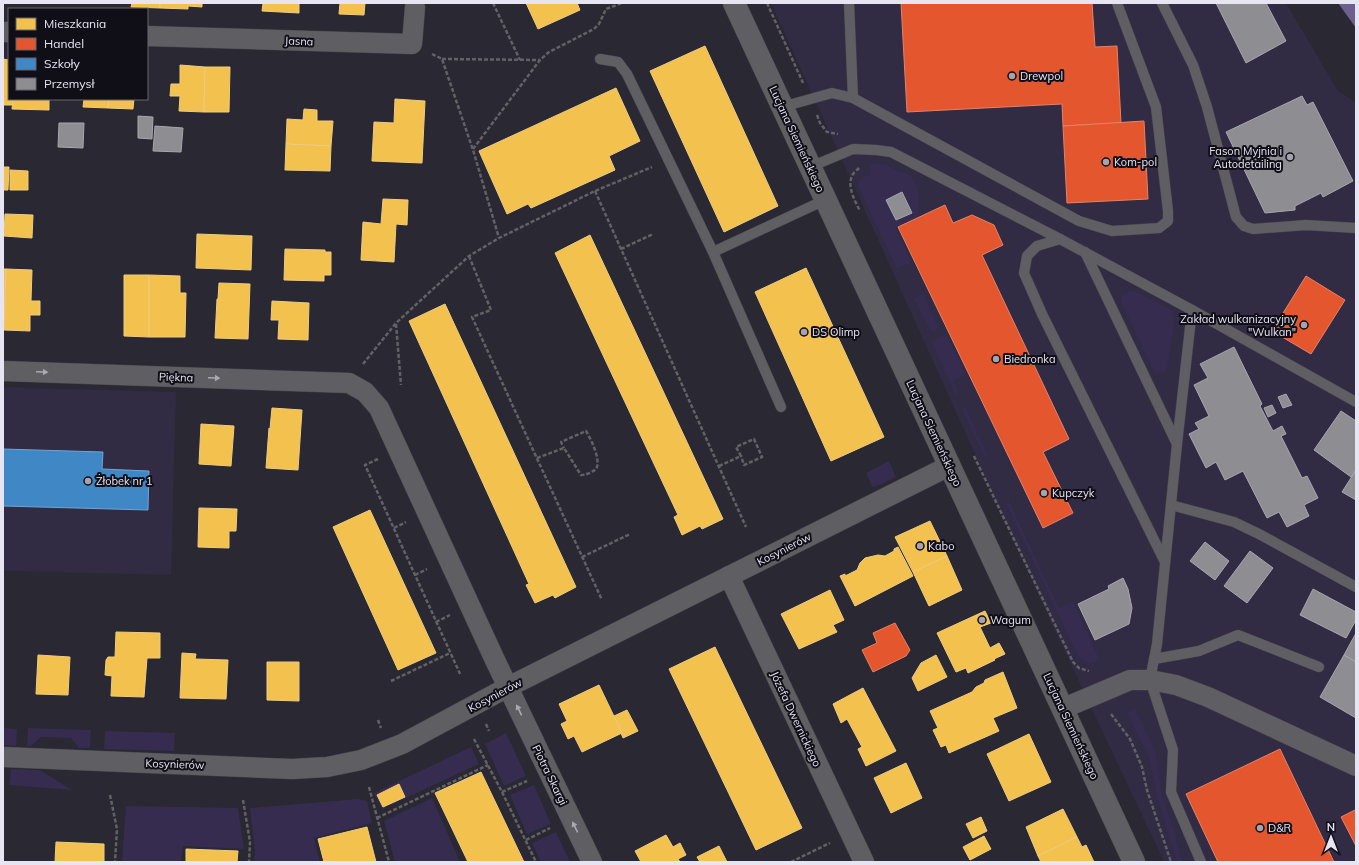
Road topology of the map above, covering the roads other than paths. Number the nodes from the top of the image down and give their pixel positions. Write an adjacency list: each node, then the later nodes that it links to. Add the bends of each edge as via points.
1 (734, 3): 9 (street, Lucjana Siemieńskiego)
2 (849, 3): 8 (lane)
3 (1117, 3): 8 (lane, via 1156,107 1168,211 1168,221 1159,228 1112,231 1079,221)
4 (1162, 3): 12 (lane, via 1192,65 1207,107 1236,217 1244,226 1253,229 1306,225)
5 (415, 7): 6 (street, Jasna, via 412,44)
6 (148, 36)
7 (600, 59): 14 (lane, via 618,62 627,74)
8 (853, 98): 9 (lane, via 832,93)
9 (782, 107): 10 (street, Lucjana Siemieńskiego)
10 (810, 167): 11 (street, Lucjana Siemieńskiego); 13 (lane, via 852,149 891,152)
11 (825, 200): 14 (lane); 22 (street, Lucjana Siemieńskiego)
12 (1356, 228)
13 (1060, 239): 15 (lane); 24 (lane, via 1037,246 1027,256 1024,273)
14 (713, 252): 20 (lane)
15 (1085, 252): 16 (lane); 21 (lane)
16 (1192, 310): 19 (lane); 21 (lane)
17 (3, 371): 18 (street, Piękna, one-way to 18)
18 (349, 383): 30 (street, Piotra Skargi, via 365,392 379,408)
19 (1356, 402)
20 (781, 407)
21 (1177, 444): 23 (lane)
22 (949, 466): 25 (street, Kosynierów); 31 (street, Lucjana Siemieńskiego)
23 (1171, 505): 24 (lane); 26 (lane, via 1234,522)
24 (1165, 562): 27 (lane, via 1158,644)
25 (729, 576): 30 (street, Kosynierów); 35 (street, Józefa Dwernickiego)
26 (1356, 587)
27 (1154, 659): 28 (lane, via 1199,651 1238,635); 29 (lane)
28 (1319, 667)
29 (1150, 680): 31 (street, via 1130,680); 33 (street, via 1176,685 1208,697); 37 (lane, via 1173,750 1171,792)
30 (508, 687): 32 (street, Kosynierów, via 402,744 361,760 326,767 292,769); 34 (street, Piotra Skargi, one-way to 30)
31 (1064, 708): 36 (street, Lucjana Siemieńskiego)
32 (3, 757)
33 (1356, 766)
34 (592, 862)
35 (864, 862)
36 (1134, 862)
37 (1202, 862)

